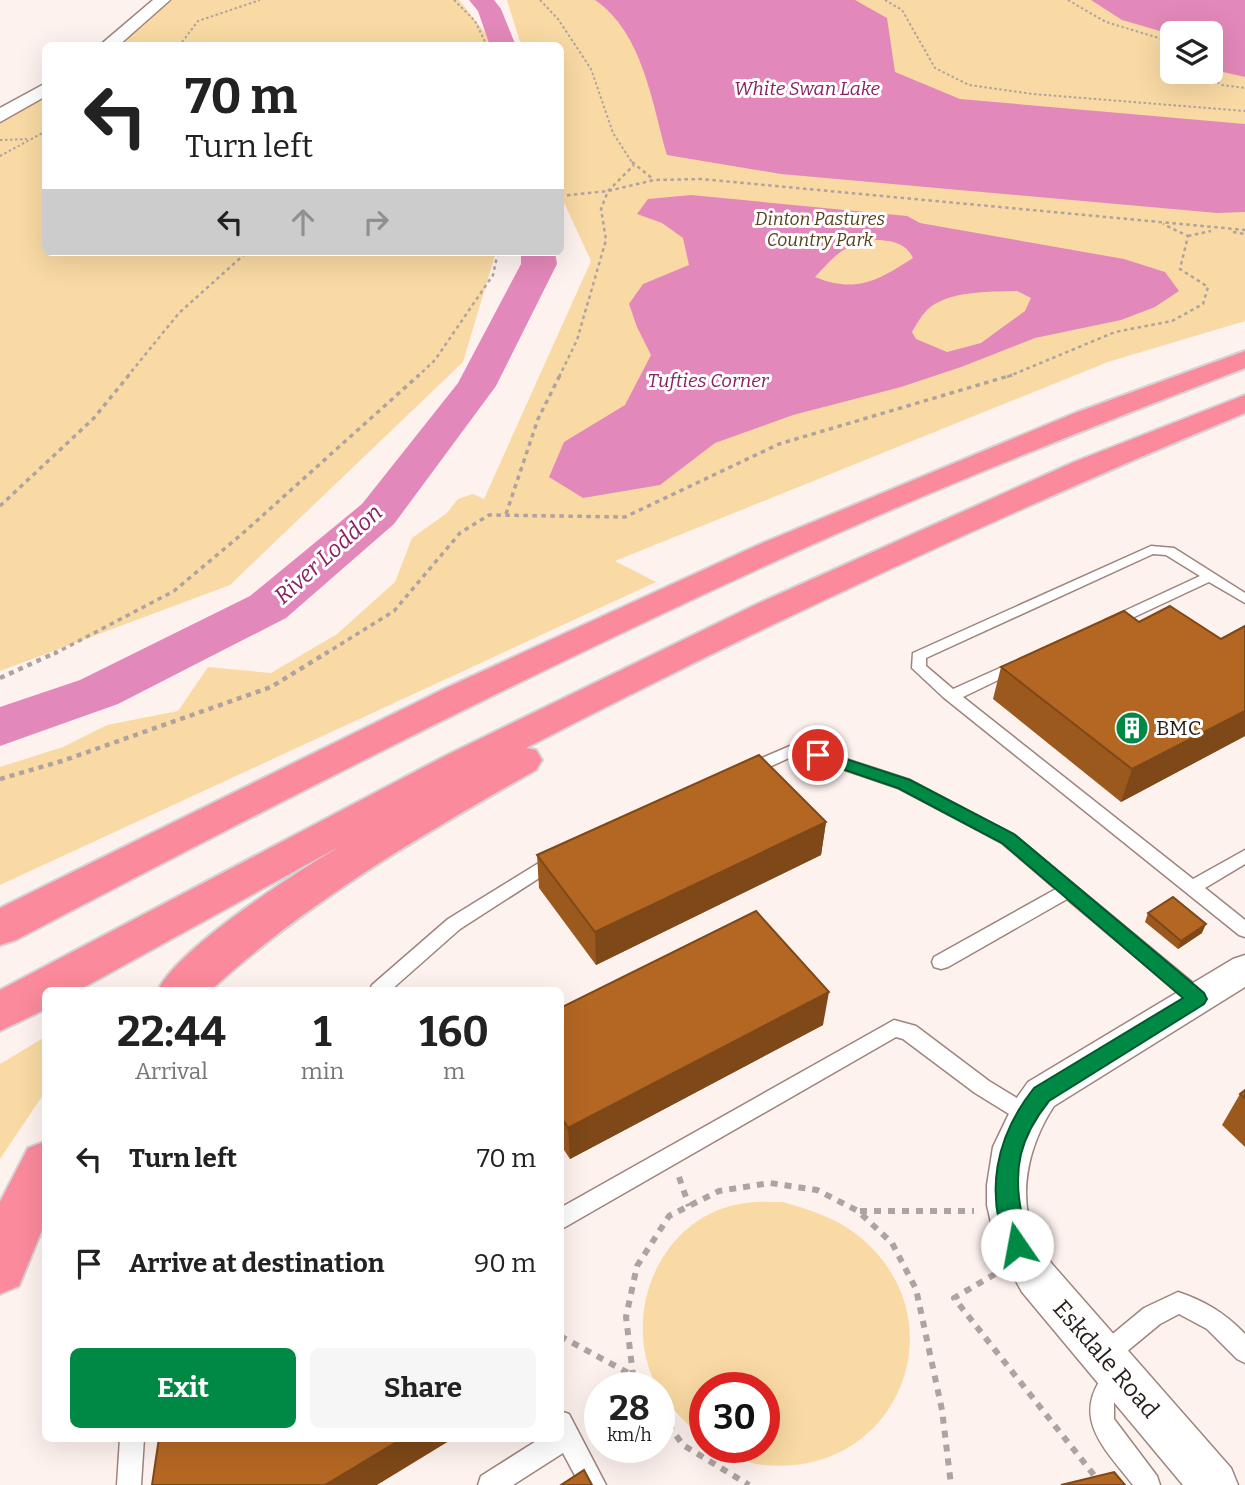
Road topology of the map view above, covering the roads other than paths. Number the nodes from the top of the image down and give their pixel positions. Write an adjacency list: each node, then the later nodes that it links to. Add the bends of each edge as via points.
1 (162, 0): 2 (street)
2 (112, 42)
3 (42, 90): 4 (street)
4 (0, 116)
5 (1245, 359): 18 (highway, via 1005,452 707,580 416,718)
6 (1245, 403): 8 (highway, via 1021,495)
7 (1210, 577): 9 (lane); 10 (lane); 12 (lane, via 1169,551 1151,550 918,656 919,668)
8 (824, 585): 22 (highway, via 483,751); 23 (highway, via 341,865 274,911)
9 (1245, 599)
10 (1099, 628)
11 (1026, 662): 12 (lane)
12 (952, 696): 16 (lane)
13 (726, 781): 17 (lane, via 797,748 904,784 1008,839)
14 (569, 853): 24 (lane, via 454,924)
15 (1245, 856): 16 (lane)
16 (1192, 888): 19 (lane)
17 (1068, 890): 20 (lane); 26 (lane)
18 (0, 928)
19 (1245, 930)
20 (941, 962)
21 (1245, 969): 26 (street, Eskdale Road)
22 (45, 987)
23 (185, 987)
24 (382, 987)
25 (42, 989): 27 (highway)
26 (1198, 999): 28 (street, Eskdale Road, via 1041,1094)
27 (0, 1012)
28 (1026, 1114): 30 (lane, via 909,1032 894,1028); 33 (street, Eskdale Road, via 1012,1144 1007,1174 1017,1245 1037,1278)
29 (42, 1172): 31 (highway)
30 (564, 1218)
31 (0, 1268)
32 (1245, 1351): 33 (lane, via 1223,1326 1199,1309 1178,1303 1152,1316)
33 (1111, 1364): 40 (lane, via 1102,1399 1102,1423); 41 (street, Eskdale Road)
34 (564, 1429): 39 (lane)
35 (132, 1442): 37 (lane)
36 (547, 1442): 38 (lane)
37 (129, 1485)
38 (490, 1485)
39 (594, 1485)
40 (1148, 1485)
41 (1214, 1485)

